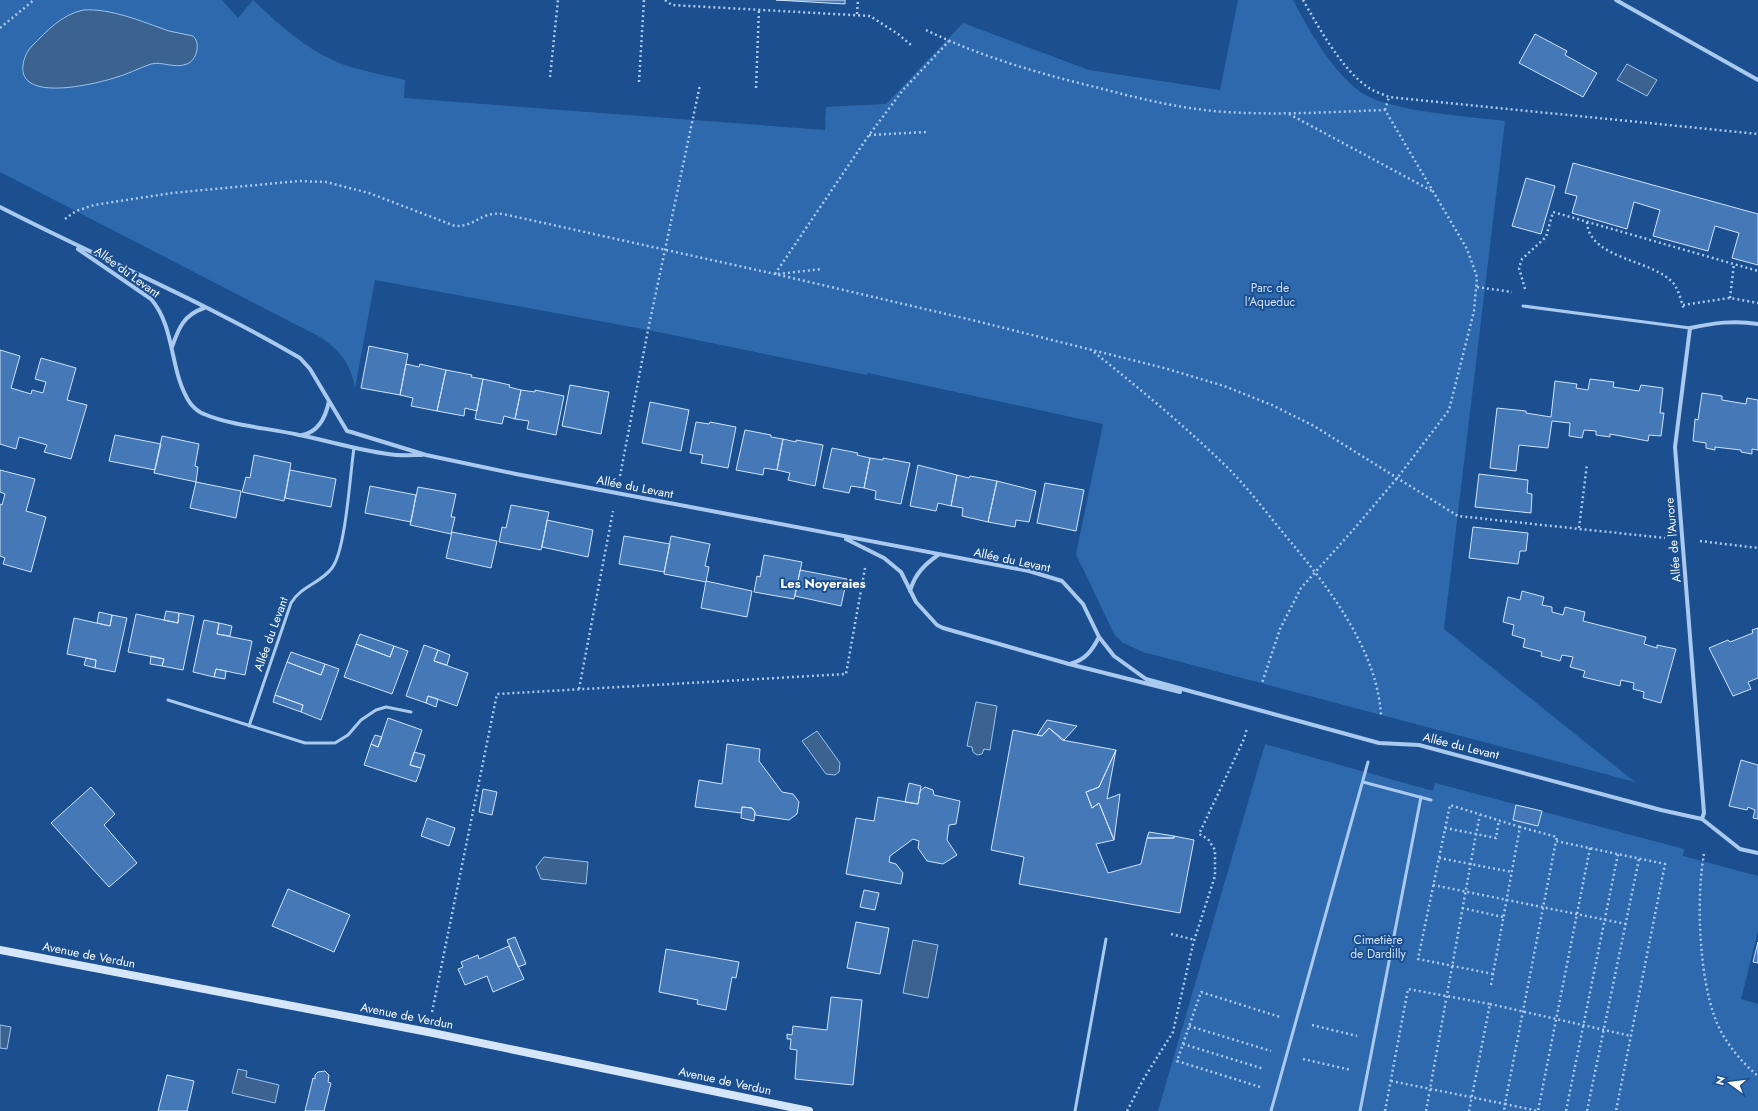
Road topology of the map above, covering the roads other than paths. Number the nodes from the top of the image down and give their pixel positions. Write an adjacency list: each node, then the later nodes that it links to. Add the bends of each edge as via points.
1 (1616, 0): 2 (street)
2 (1758, 80)
3 (0, 206): 4 (street, Allée du Levant)
4 (68, 242): 6 (street, Allée du Levant); 9 (street, Allée du Levant, via 151,299 165,322)
5 (1523, 306): 8 (lane)
6 (204, 308): 9 (street, via 191,313 182,322); 10 (street, Allée du Levant, via 300,358)
7 (1758, 324): 8 (street, via 1729,321)
8 (1690, 328): 27 (street, Allée de l'Aurore, via 1675,447 1684,540)
9 (172, 347): 11 (street, Allée du Levant, via 187,398 197,411 216,418)
10 (329, 400): 11 (street, via 324,418 319,425 308,434); 13 (street, Allée du Levant, via 347,430)
11 (300, 435): 12 (street, Allée du Levant)
12 (354, 448): 13 (street, Allée du Levant, via 389,455); 22 (lane, Allée du Levant, via 342,540 337,559 326,574 299,592 291,603)
13 (426, 455): 14 (street, Allée du Levant)
14 (841, 537): 15 (street, Allée du Levant); 16 (street, Allée du Levant, via 884,558 901,572)
15 (938, 555): 16 (street, via 919,571); 17 (street, Allée du Levant, via 1028,571 1062,582 1083,604)
16 (910, 591): 18 (street, Allée du Levant, via 922,609 943,628)
17 (1099, 637): 18 (street, via 1086,656); 19 (street, Allée du Levant, via 1114,656 1146,679)
18 (1070, 664): 19 (street, Allée du Levant)
19 (1214, 699): 27 (street, Allée du Levant, via 1379,743 1419,745)
20 (168, 700): 22 (lane)
21 (411, 712): 22 (lane, via 394,707 376,710 361,720 348,735 335,742 322,744 305,743)
22 (249, 726)
23 (1368, 762): 24 (lane)
24 (1363, 782): 25 (lane); 33 (lane)
25 (1421, 797): 26 (lane); 34 (lane)
26 (1431, 800)
27 (1702, 819): 28 (street, via 1740,848)
28 (1758, 853)
29 (1106, 939): 32 (lane)
30 (0, 950): 31 (street, Avenue de Verdun, via 428,1032)
31 (809, 1111)
32 (1075, 1111)
33 (1271, 1111)
34 (1360, 1111)

